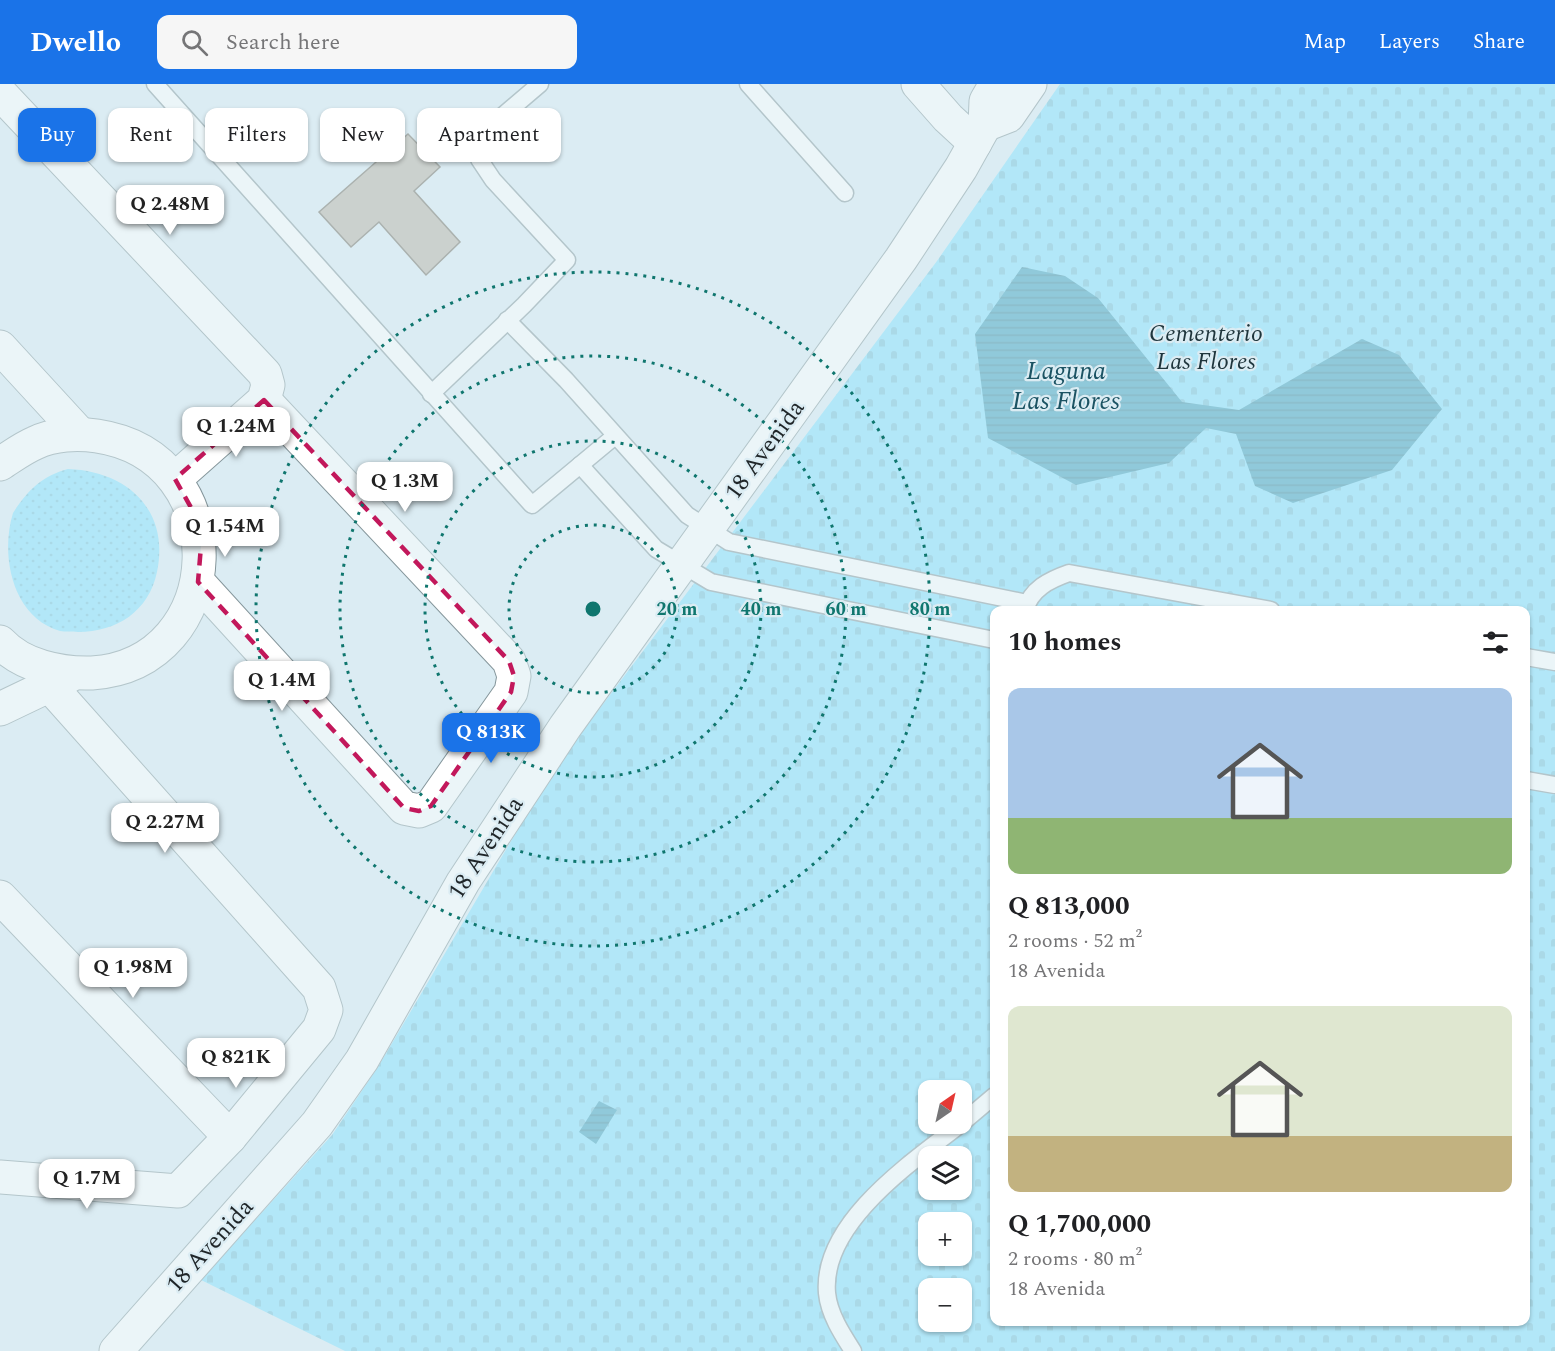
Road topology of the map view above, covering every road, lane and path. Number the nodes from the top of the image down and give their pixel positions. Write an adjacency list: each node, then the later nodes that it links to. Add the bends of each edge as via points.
1 (540, 84): 10 (lane, via 486,130 479,159 493,180 567,260)
2 (748, 84): 9 (lane)
3 (918, 84): 8 (street, via 948,118)
4 (996, 84): 8 (street, 18 Avenida, via 986,101)
5 (1030, 84): 8 (street, via 1008,116)
6 (159, 85): 12 (lane)
7 (0, 93): 13 (street, via 265,374 268,385)
8 (980, 134): 19 (street, 18 Avenida, via 901,259)
9 (844, 193)
10 (507, 320): 12 (lane); 15 (lane)
11 (0, 347): 14 (street)
12 (431, 394): 17 (lane, via 532,505)
13 (264, 400): 18 (street); 21 (street, via 509,661 514,676 511,692 431,806 419,811 404,808)
14 (79, 434): 16 (street, via 36,442); 18 (street, via 115,439 148,455)
15 (615, 436): 17 (lane); 19 (lane, via 687,515)
16 (0, 464)
17 (580, 465): 20 (lane, via 656,549)
18 (175, 479): 21 (street, via 193,511 199,537)
19 (709, 528): 20 (street, 18 Avenida); 22 (lane, via 729,542 751,548)
20 (682, 565): 25 (lane, via 711,582); 39 (street, 18 Avenida, via 565,727 476,863 362,1060 317,1124)
21 (198, 582): 29 (street, via 186,613 165,640 138,660 106,672)
22 (1021, 606)
23 (1027, 606): 24 (lane, via 1035,592 1050,580 1069,573)
24 (1249, 606)
25 (990, 639)
26 (0, 642): 29 (street)
27 (1530, 658): 28 (lane)
28 (1555, 663)
29 (61, 680): 30 (street); 37 (street, via 319,988 326,1010 319,1029)
30 (0, 708)
31 (1530, 781): 32 (lane)
32 (1555, 784)
33 (0, 897): 37 (street)
34 (990, 1099): 35 (lane)
35 (972, 1114)
36 (947, 1134): 40 (lane, via 891,1180 834,1248 827,1294 838,1328)
37 (230, 1137): 38 (street, via 178,1191)
38 (0, 1177)
39 (116, 1351)
40 (853, 1351)

